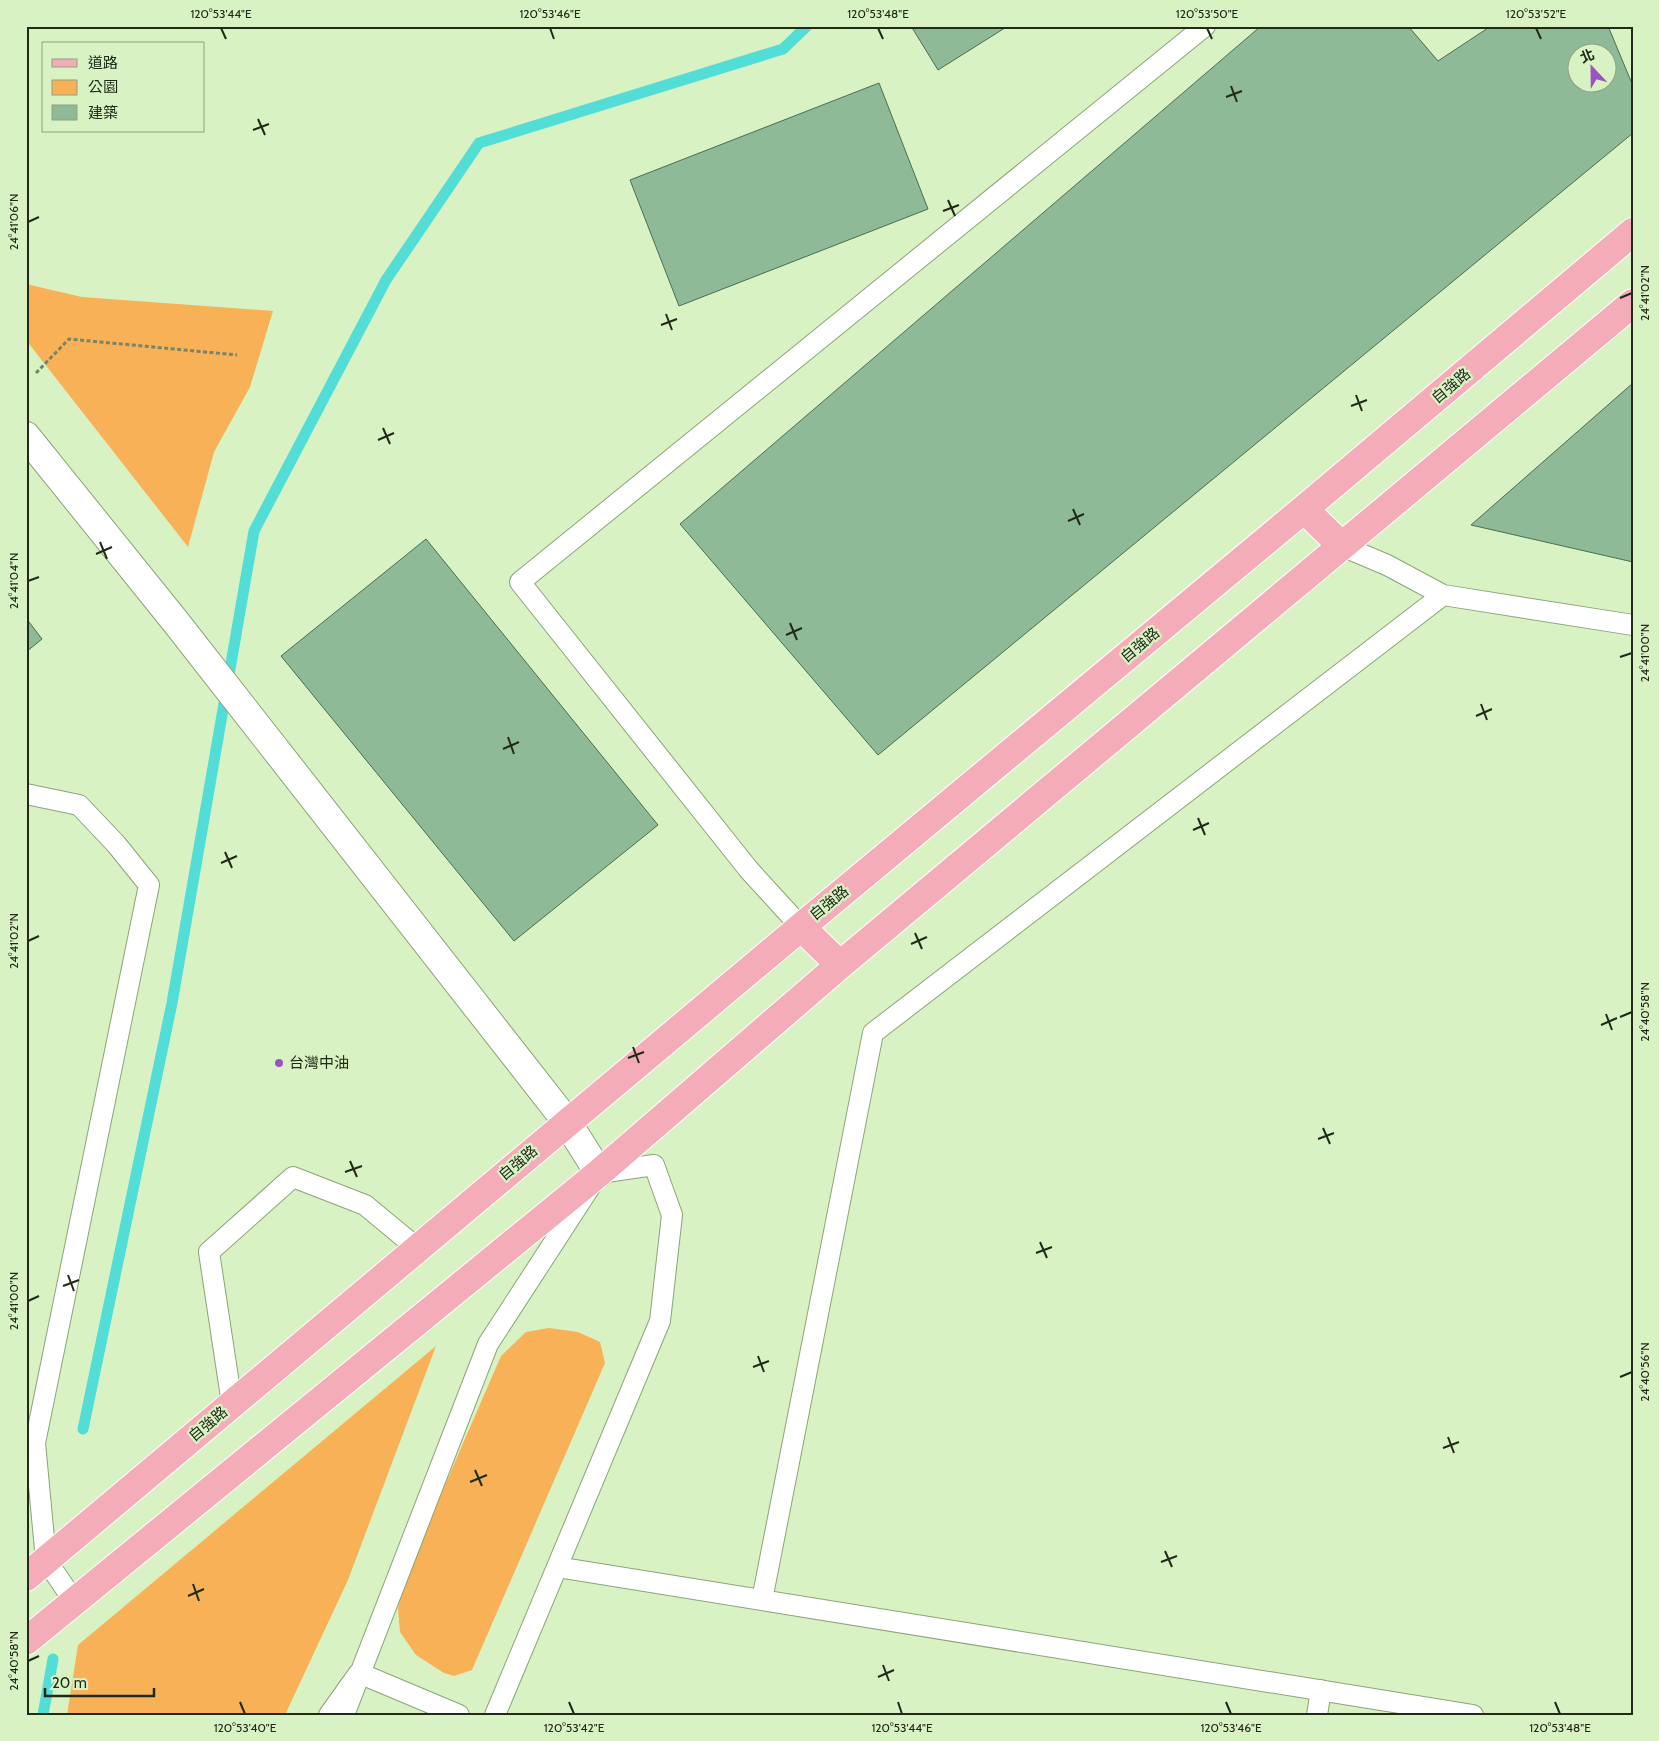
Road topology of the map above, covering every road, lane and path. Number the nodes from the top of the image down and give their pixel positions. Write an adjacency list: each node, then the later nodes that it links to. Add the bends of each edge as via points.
1 (1205, 26): 12 (lane, via 520,582 749,870)
2 (1633, 232): 7 (main road, 自強路)
3 (1633, 303): 8 (main road)
4 (237, 354): 5 (path, via 69,339)
5 (36, 373)
6 (26, 436): 14 (street)
7 (1304, 509): 8 (main road); 12 (main road, 自強路)
8 (1342, 546): 9 (lane); 13 (main road)
9 (1443, 594): 10 (lane); 20 (lane, via 873,1033)
10 (1633, 625)
11 (26, 794): 19 (lane, via 80,805 149,885 35,1442)
12 (800, 926): 13 (main road); 14 (main road, 自強路)
13 (840, 965): 15 (main road)
14 (567, 1122): 15 (street); 16 (main road, 自強路)
15 (600, 1173): 18 (lane, via 654,1165 672,1215 660,1321); 21 (main road); 23 (lane, via 488,1344)
16 (417, 1248): 17 (main road, 自強路); 17 (lane, via 365,1205 293,1178 209,1252)
17 (232, 1404): 19 (main road, 自強路)
18 (557, 1567): 20 (lane); 28 (lane)
19 (36, 1569): 21 (lane)
20 (762, 1600): 24 (lane)
21 (74, 1602): 22 (main road)
22 (26, 1641)
23 (360, 1673): 25 (lane); 26 (lane); 27 (lane)
24 (1321, 1690): 29 (lane); 30 (lane)
25 (329, 1715)
26 (344, 1715)
27 (459, 1715)
28 (495, 1715)
29 (1316, 1715)
30 (1473, 1715)

